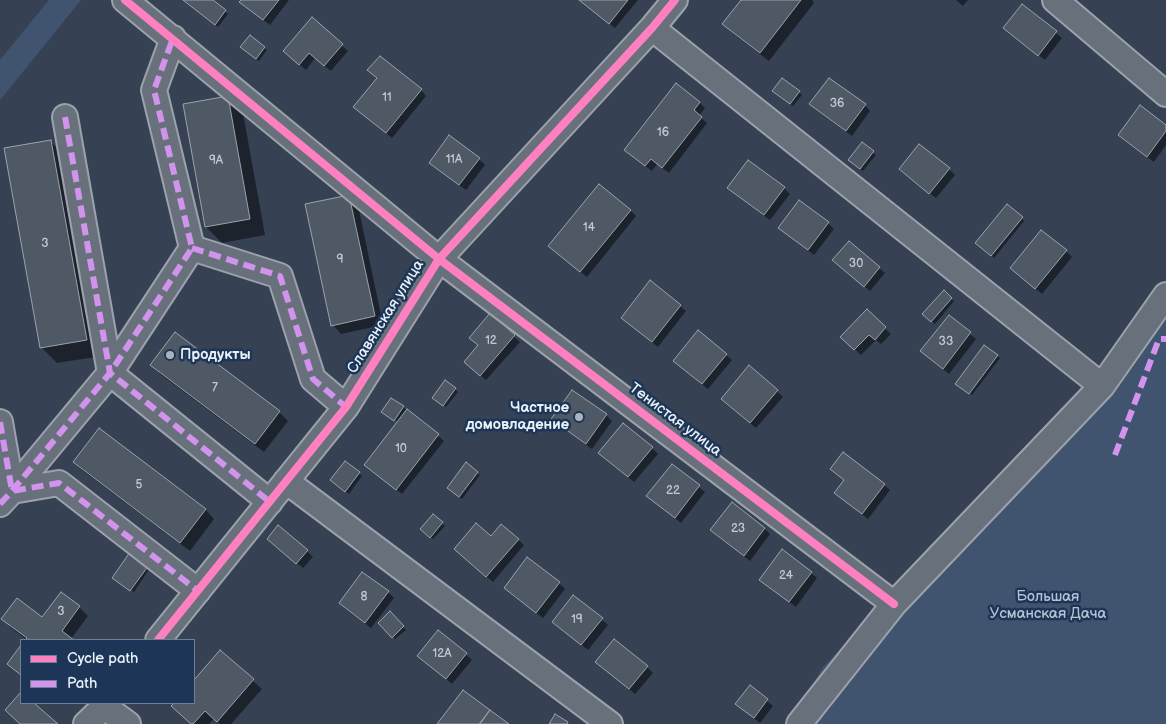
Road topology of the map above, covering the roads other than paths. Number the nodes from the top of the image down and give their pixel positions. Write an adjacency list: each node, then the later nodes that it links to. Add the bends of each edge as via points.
1 (125, 0): 5 (street, Тенистая улица)
2 (675, 0): 4 (street, Славянская улица)
3 (1055, 0): 6 (street)
4 (652, 28): 9 (street, Славянская улица); 12 (street)
5 (173, 38): 8 (street, via 154,90); 9 (street, Тенистая улица)
6 (1166, 94)
7 (65, 117): 11 (street)
8 (192, 248): 11 (street); 13 (street, via 280,276 313,379)
9 (439, 259): 13 (street, Славянская улица); 19 (street, Тенистая улица)
10 (1166, 296): 12 (street)
11 (110, 374): 16 (street); 17 (street)
12 (1102, 386): 19 (street)
13 (346, 407): 15 (street, Славянская улица)
14 (0, 422): 16 (street)
15 (286, 480): 17 (street, Славянская улица); 24 (street)
16 (6, 498): 18 (street, via 59,482)
17 (270, 502): 18 (street, Славянская улица)
18 (198, 591): 20 (street, Славянская улица)
19 (894, 604): 25 (street)
20 (159, 639)
21 (106, 705): 22 (street); 23 (street)
22 (86, 724)
23 (128, 724)
24 (610, 724)
25 (799, 724)

